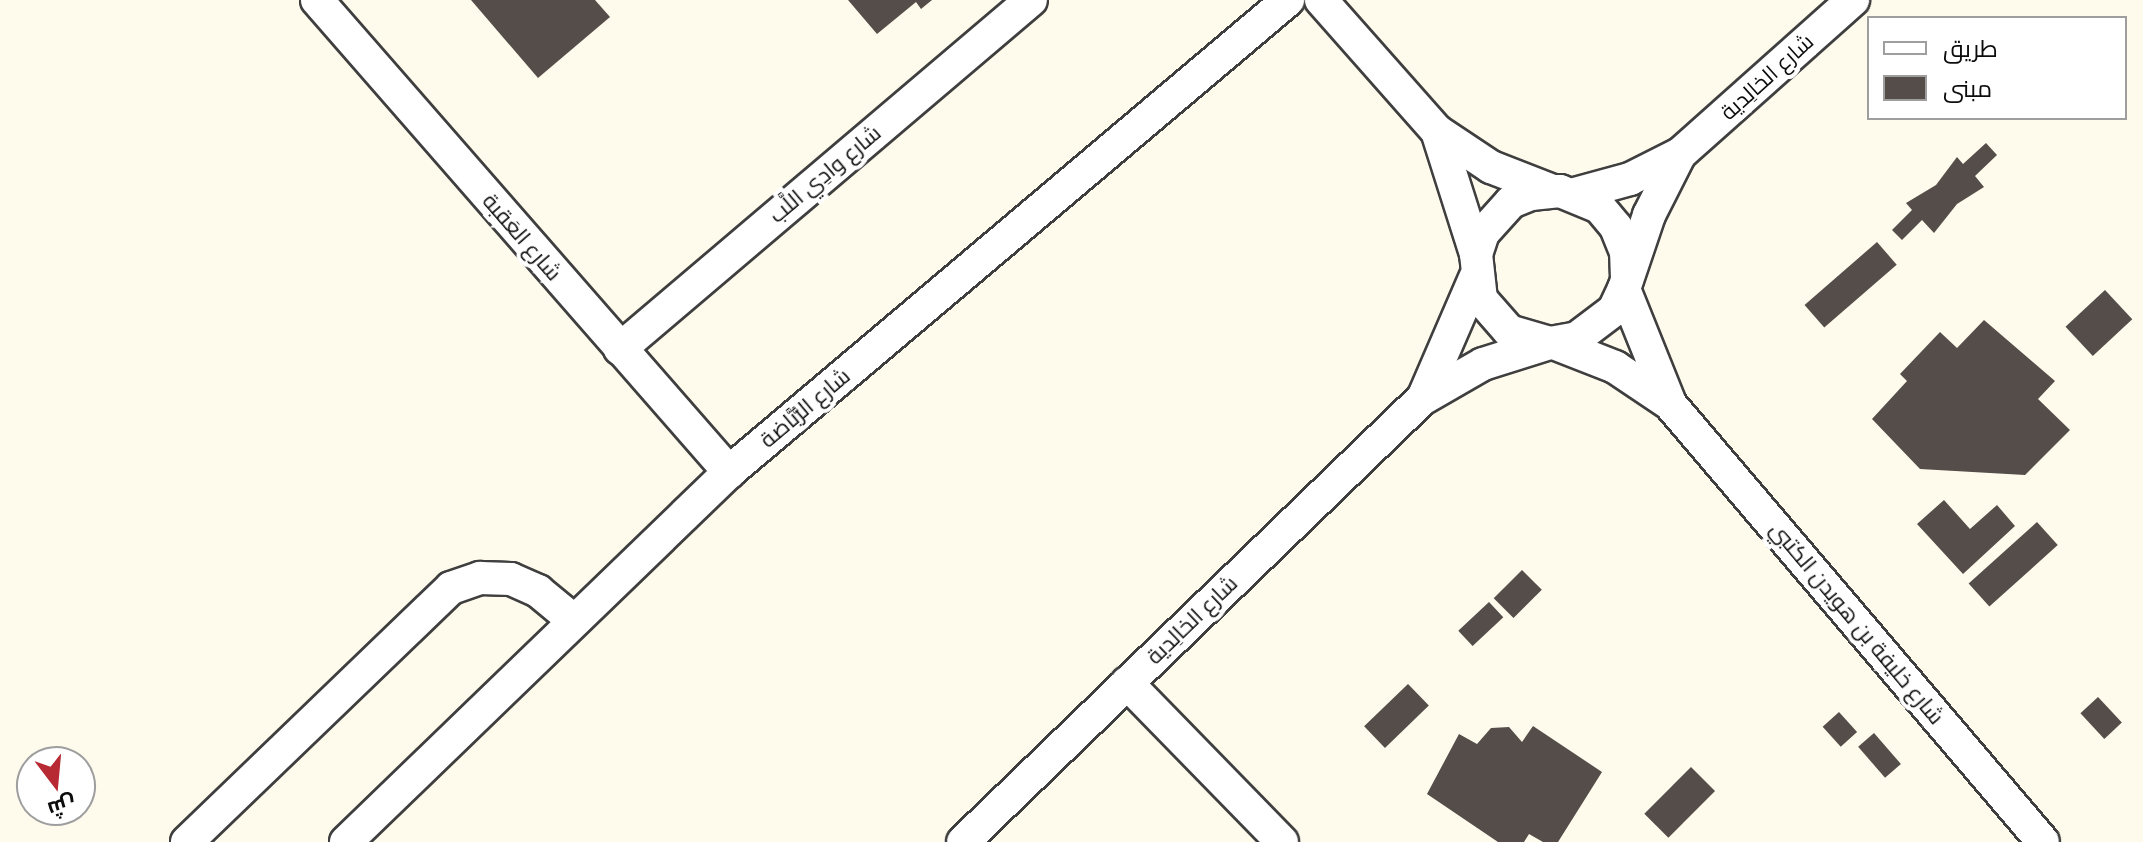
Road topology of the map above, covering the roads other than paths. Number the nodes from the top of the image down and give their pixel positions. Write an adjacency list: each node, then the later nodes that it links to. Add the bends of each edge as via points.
1 (317, 0): 12 (street, شارع العَقبة)
2 (1031, 0): 12 (street, شارع وادِي اللَّب)
3 (1288, 0): 15 (street, شارع الرُّبَّاضة)
4 (1321, 0): 6 (street)
5 (1853, 0): 7 (street, شارع الخالِدية)
6 (1437, 131): 8 (street, via 1491,167); 9 (street)
7 (1680, 154): 8 (street, شارع الخالِدية, via 1630,179); 10 (street, شارع الخالِدية, via 1649,215)
8 (1564, 193): 9 (street, via 1511,202 1483,233); 10 (street, via 1599,207 1616,227 1626,252)
9 (1476, 266): 11 (street, via 1481,299 1509,331); 13 (street, شارع الخالِدية, via 1452,340)
10 (1626, 284): 11 (street, via 1598,327); 14 (street, شارع خليفة بن هويدن الكتبي)
11 (1552, 343): 13 (street, شارع الخالِدية, via 1483,364); 14 (street, شارع خليفة بن هويدن الكتبي, via 1615,367)
12 (620, 349): 15 (street, شارع العَقبة)
13 (1422, 399): 17 (street, شارع الخالِدية)
14 (1670, 404): 22 (street, شارع خليفة بن هويدن الكتبي)
15 (729, 472): 16 (street, شارع الرُّبَّاضة)
16 (573, 620): 18 (street, via 538,591 511,579 480,578 451,588); 19 (street, شارع الرُّبَّاضة)
17 (1127, 683): 20 (street, شارع الخالِدية); 21 (street)
18 (187, 842)
19 (346, 842)
20 (963, 842)
21 (1282, 842)
22 (2043, 842)

